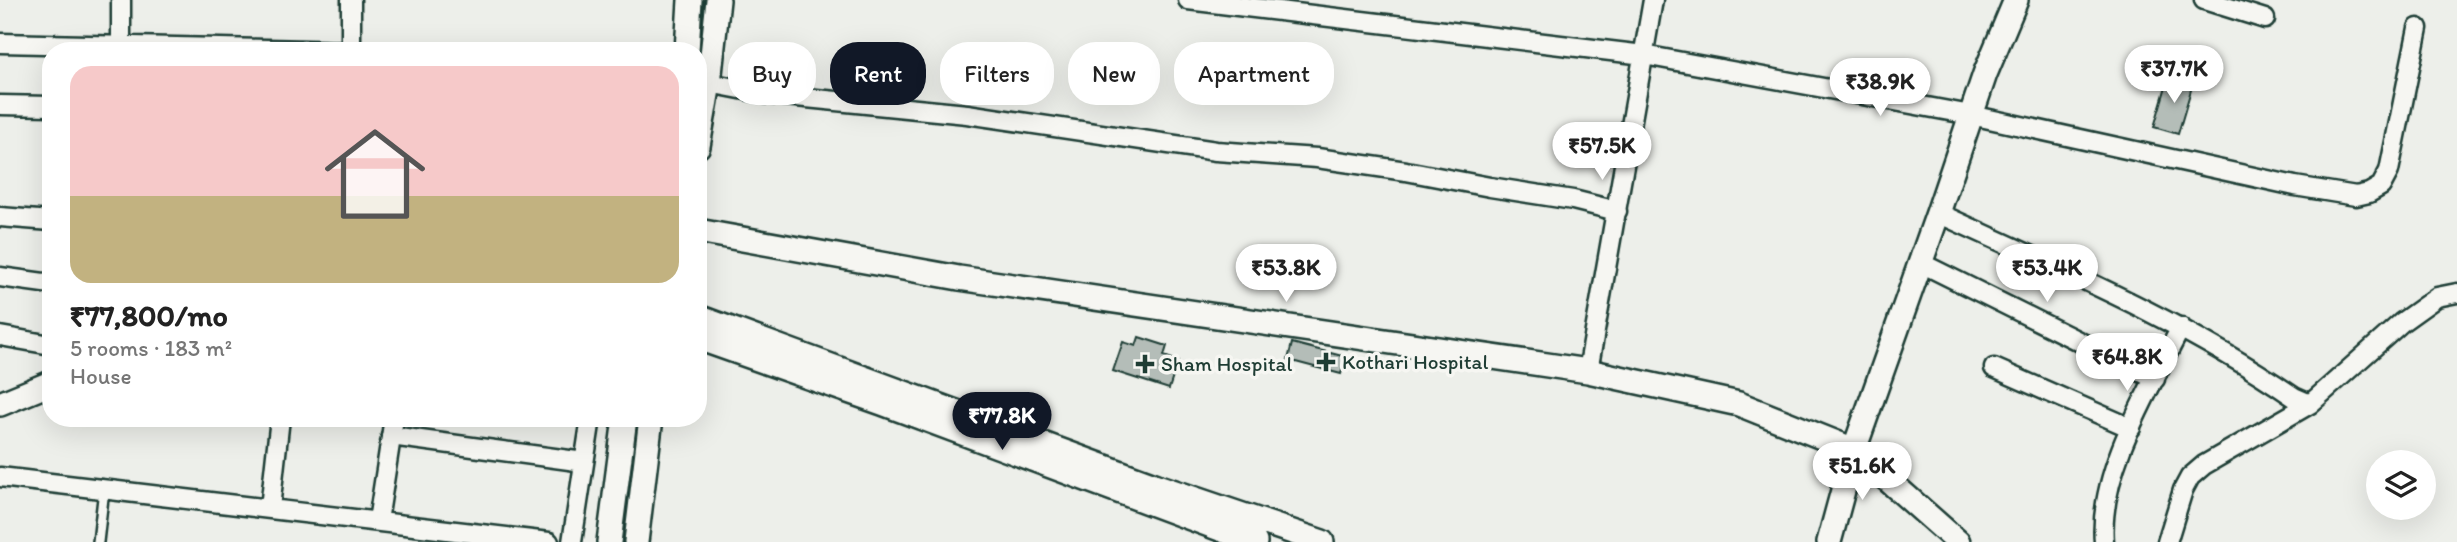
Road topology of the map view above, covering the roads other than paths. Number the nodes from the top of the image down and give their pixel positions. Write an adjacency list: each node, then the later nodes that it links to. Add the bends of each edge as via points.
1 (121, 0): 11 (street)
2 (351, 0): 12 (street)
3 (690, 0): 13 (street)
4 (718, 0): 17 (street)
5 (1188, 0): 16 (street)
6 (1653, 0): 16 (street)
7 (2016, 0): 21 (street)
8 (2204, 0): 9 (street)
9 (2265, 19)
10 (2418, 28): 21 (street, via 2389,171 2381,186 2356,196)
11 (121, 42)
12 (351, 42)
13 (688, 42)
14 (0, 43): 15 (street)
15 (42, 45)
16 (1644, 55): 21 (street); 22 (street)
17 (709, 83): 18 (street); 22 (street, via 766,94 967,114 1216,151 1317,158)
18 (707, 94)
19 (0, 105): 20 (street)
20 (42, 106)
21 (1971, 115): 23 (street)
22 (1617, 211): 37 (street)
23 (1938, 214): 27 (street); 32 (street)
24 (0, 217): 25 (street)
25 (42, 219)
26 (707, 233): 37 (street, via 959,278)
27 (1921, 263): 38 (street); 48 (street)
28 (0, 278): 29 (street)
29 (42, 283)
30 (2457, 293): 40 (street, via 2437,297)
31 (707, 321): 52 (street)
32 (2181, 327): 38 (street); 40 (street)
33 (0, 337): 35 (street)
34 (707, 341): 52 (street)
35 (42, 344)
36 (1994, 368): 47 (street)
37 (1588, 371): 48 (street, via 1739,404)
38 (2155, 379): 47 (street)
39 (42, 387): 41 (street)
40 (2302, 401): 65 (street, via 2190,477)
41 (0, 404)
42 (279, 427): 53 (street)
43 (392, 427): 49 (street); 54 (street)
44 (590, 427): 49 (street)
45 (624, 427): 58 (street)
46 (650, 427): 59 (street)
47 (2132, 428): 64 (street, via 2112,477)
48 (1854, 450): 62 (street); 63 (street)
49 (584, 463): 57 (street)
50 (0, 477): 51 (street)
51 (104, 489): 53 (street); 55 (lane)
52 (1173, 502): 60 (street); 61 (street)
53 (270, 509): 54 (street)
54 (378, 521): 56 (street)
55 (98, 542)
56 (549, 542)
57 (572, 542)
58 (609, 542)
59 (636, 542)
60 (1255, 542)
61 (1322, 542)
62 (1829, 542)
63 (1958, 542)
64 (2104, 542)
65 (2167, 542)

